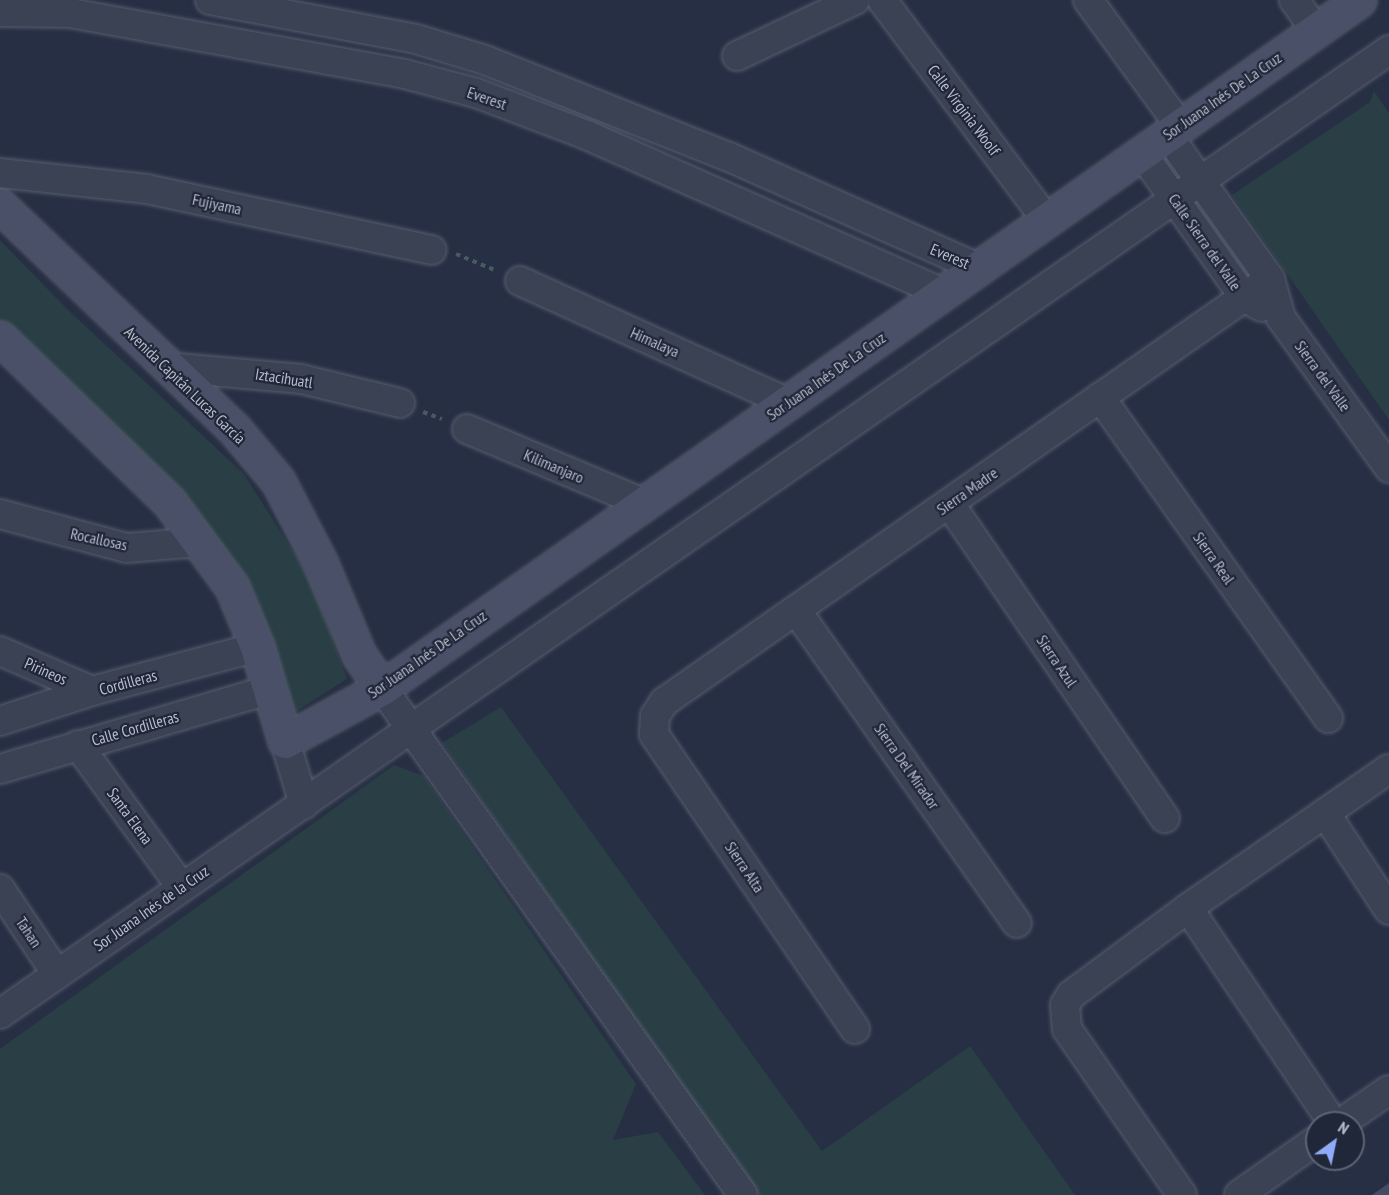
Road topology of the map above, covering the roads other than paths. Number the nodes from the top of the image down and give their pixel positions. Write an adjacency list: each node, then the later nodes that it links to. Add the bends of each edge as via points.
1 (210, 0): 18 (street, Everest, via 416,39 486,60 729,157)
2 (855, 0): 10 (street)
3 (882, 0): 16 (street, Calle Virginia Woolf)
4 (1088, 0): 11 (street)
5 (1294, 0): 8 (street)
6 (1359, 0): 8 (street, Sor Juana Inés De La Cruz)
7 (0, 12): 21 (street, Everest, via 31,9 81,14 405,74 476,93 589,136)
8 (1316, 30): 11 (street, Sor Juana Inés De La Cruz)
9 (1389, 50): 13 (street)
10 (737, 56)
11 (1163, 137): 13 (street, Calle Sierra del Valle); 14 (street, Calle Sierra del Valle); 16 (street, Sor Juana Inés De La Cruz)
12 (0, 172): 17 (street, Fujiyama, via 147,189)
13 (1200, 181): 14 (street); 19 (street, Calle Sierra del Valle)
14 (1174, 199): 22 (street, Calle Sierra del Valle); 44 (street)
15 (0, 206): 25 (street, Avenida Capitán Lucas García)
16 (1046, 219): 18 (street, Sor Juana Inés De La Cruz)
17 (432, 250)
18 (978, 268): 21 (street, Sor Juana Inés De La Cruz)
19 (1270, 279): 22 (street, Sierra Madre); 23 (street, Sierra del Valle)
20 (520, 281): 28 (street, Himalaya)
21 (943, 293): 28 (street, Sor Juana Inés De La Cruz)
22 (1244, 297): 23 (street, Calle Sierra del Valle); 26 (street, Sierra Madre)
23 (1281, 318): 30 (street, Sierra del Valle)
24 (0, 338): 34 (street, via 156,488)
25 (166, 367): 27 (street, Iztacihuatl, via 301,380); 38 (street, Avenida Capitán Lucas García, via 235,430 278,481 320,562 359,655)
26 (1100, 398): 32 (street, Sierra Madre); 42 (street, Sierra Real)
27 (400, 403)
28 (789, 403): 31 (street, Sor Juana Inés De La Cruz)
29 (467, 429): 31 (street, Kilimanjaro)
30 (1389, 468)
31 (641, 502): 38 (street, Sor Juana Inés De La Cruz)
32 (949, 503): 35 (street, Sierra Madre); 51 (street, Sierra Azul)
33 (0, 514): 34 (street, Rocallosas, via 127,548)
34 (200, 542): 36 (street, via 232,587)
35 (796, 610): 41 (street, Sierra Madre); 56 (street, Sierra Del Mirador)
36 (257, 647): 39 (street); 40 (street, Cordilleras)
37 (0, 651): 40 (street, Pirineos)
38 (382, 688): 44 (street); 45 (street, Sor Juana Inés De La Cruz)
39 (271, 689): 45 (street); 46 (street, Calle Cordilleras)
40 (92, 691): 43 (street, Cordilleras)
41 (664, 702): 59 (street, Sierra Alta, via 655,716 654,734)
42 (1328, 718)
43 (0, 721)
44 (411, 730): 49 (street, Sor Juana Inés de la Cruz); 64 (street)
45 (285, 741): 49 (street)
46 (78, 745): 47 (street, Calle Cordilleras); 52 (street, Santa Elena)
47 (0, 769)
48 (1389, 769): 50 (street)
49 (303, 804): 52 (street, Sor Juana Inés de la Cruz)
50 (1325, 813): 54 (street); 55 (street)
51 (1165, 818)
52 (181, 886): 57 (street, Sor Juana Inés de la Cruz)
53 (0, 889): 57 (street, Tahan)
54 (1188, 908): 61 (street); 65 (street, via 1071,995 1063,1014 1067,1029)
55 (1389, 910)
56 (1017, 923)
57 (57, 974): 58 (street, Sor Juana Inés de la Cruz)
58 (0, 1014)
59 (855, 1029)
60 (1389, 1090): 62 (street)
61 (1325, 1111)
62 (1358, 1111)
63 (1305, 1148): 66 (street)
64 (743, 1195)
65 (1182, 1195)
66 (1239, 1195)

